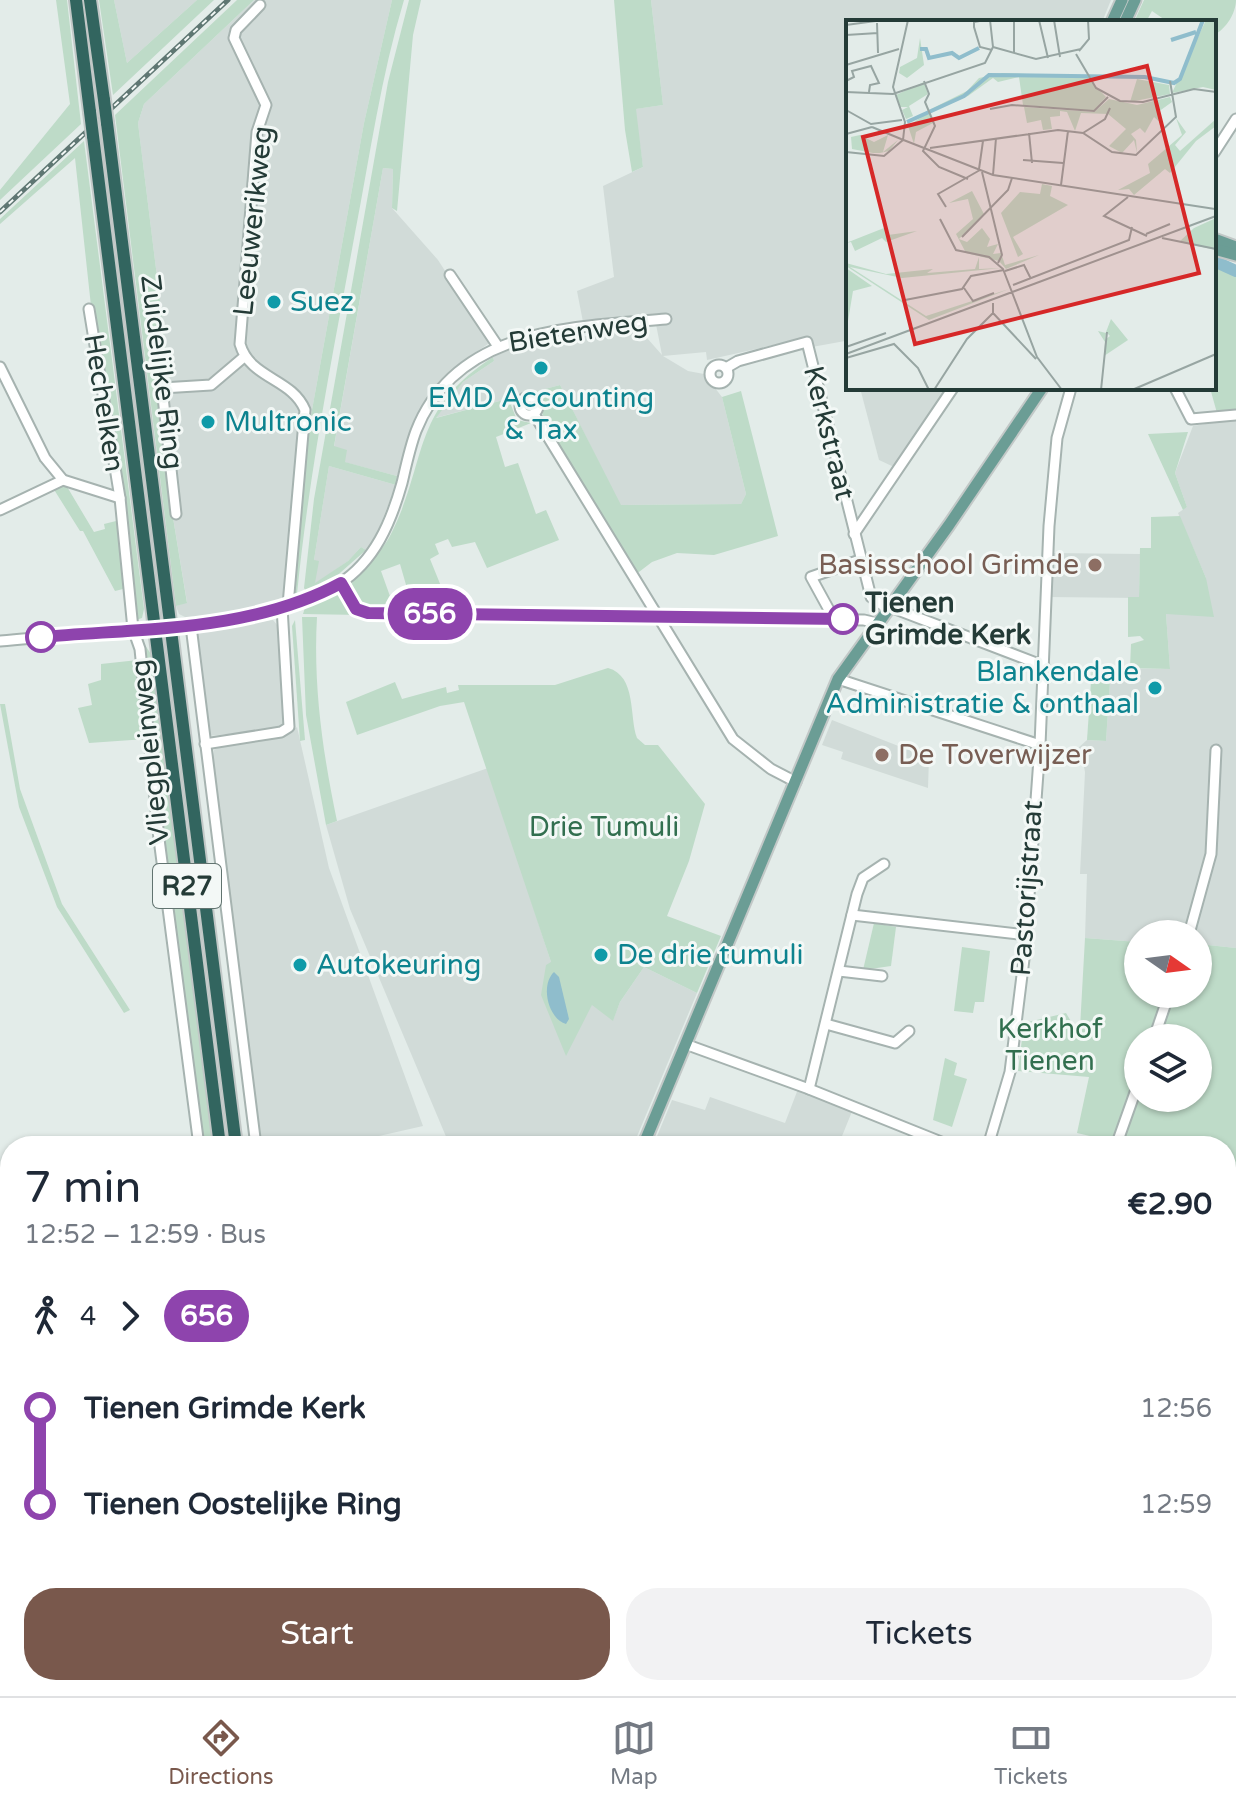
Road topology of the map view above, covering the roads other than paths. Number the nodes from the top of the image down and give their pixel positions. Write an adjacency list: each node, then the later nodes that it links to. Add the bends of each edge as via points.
1 (76, 0): 40 (highway, Zuidelijke Ring / R27, bridge)
2 (90, 0): 39 (highway, Zuidelijke Ring / R27, bridge)
3 (1122, 0): 6 (main road)
4 (1135, 0): 7 (main road)
5 (260, 5): 18 (street, Leeuwerikweg, via 234,38 266,105 257,132 240,344)
6 (1113, 20)
7 (1126, 20)
8 (1236, 119): 9 (street)
9 (1216, 150)
10 (1216, 240): 11 (main road)
11 (1236, 247)
12 (1216, 250): 13 (main road)
13 (1236, 255)
14 (450, 275): 17 (street)
15 (89, 309): 28 (street, Hechelken)
16 (666, 319): 17 (street, Bietenweg, via 527,336)
17 (497, 345): 33 (street, Bietenweg, via 470,362 433,399 416,430 382,537)
18 (244, 357): 30 (street, Leeuwerikweg, via 211,385 162,388); 34 (street, Leeuwerikweg, via 295,392 305,410)
19 (0, 367): 27 (street, via 45,458)
20 (726, 368): 31 (street, Kerkstraat, via 807,342)
21 (952, 390): 31 (street)
22 (1041, 390): 35 (main road)
23 (1070, 390): 44 (street, Pastorijstraat, via 1057,438)
24 (1176, 390): 26 (street, via 1191,419)
25 (534, 414): 36 (street)
26 (1236, 415)
27 (63, 480): 28 (street); 29 (street)
28 (120, 498): 41 (street, Vliegpleinweg)
29 (0, 510)
30 (176, 514)
31 (854, 534): 32 (street, Kerkstraat)
32 (860, 560): 35 (street, Kerkstraat, via 871,597); 37 (street, via 811,577)
33 (341, 583): 34 (street); 36 (street, via 356,609 368,613)
34 (285, 606): 39 (street, via 246,617); 46 (street, Leeuwerikweg, via 289,727)
35 (889, 608): 38 (main road); 44 (street)
36 (655, 618): 37 (street); 49 (street, via 733,739)
37 (834, 619): 38 (street)
38 (877, 623): 45 (main road)
39 (170, 626): 40 (street); 63 (highway, R27)
40 (155, 627): 41 (street); 62 (highway, R27)
41 (133, 629): 43 (street); 61 (street, Vliegpleinweg, via 140,649)
42 (192, 634): 46 (street)
43 (0, 641)
44 (1044, 666): 47 (street, Pastorijstraat)
45 (838, 679): 47 (street); 49 (main road)
46 (205, 744): 64 (street)
47 (1040, 745): 53 (street, Pastorijstraat)
48 (1216, 750): 52 (street, via 1211,854)
49 (796, 782): 58 (main road)
50 (884, 864): 51 (street, via 863,878)
51 (852, 915): 53 (street); 54 (street)
52 (1193, 920)
53 (1026, 935): 67 (street, Pastorijstraat, via 1010,1072)
54 (839, 971): 55 (street); 56 (street)
55 (882, 976)
56 (826, 1024): 57 (street, via 895,1043); 59 (street)
57 (909, 1031)
58 (685, 1044): 59 (street); 65 (main road)
59 (809, 1089): 66 (street)
60 (1128, 1112): 68 (street)
61 (198, 1136)
62 (219, 1136)
63 (235, 1136)
64 (255, 1136)
65 (647, 1136)
66 (926, 1136)
67 (991, 1136)
68 (1120, 1136)

